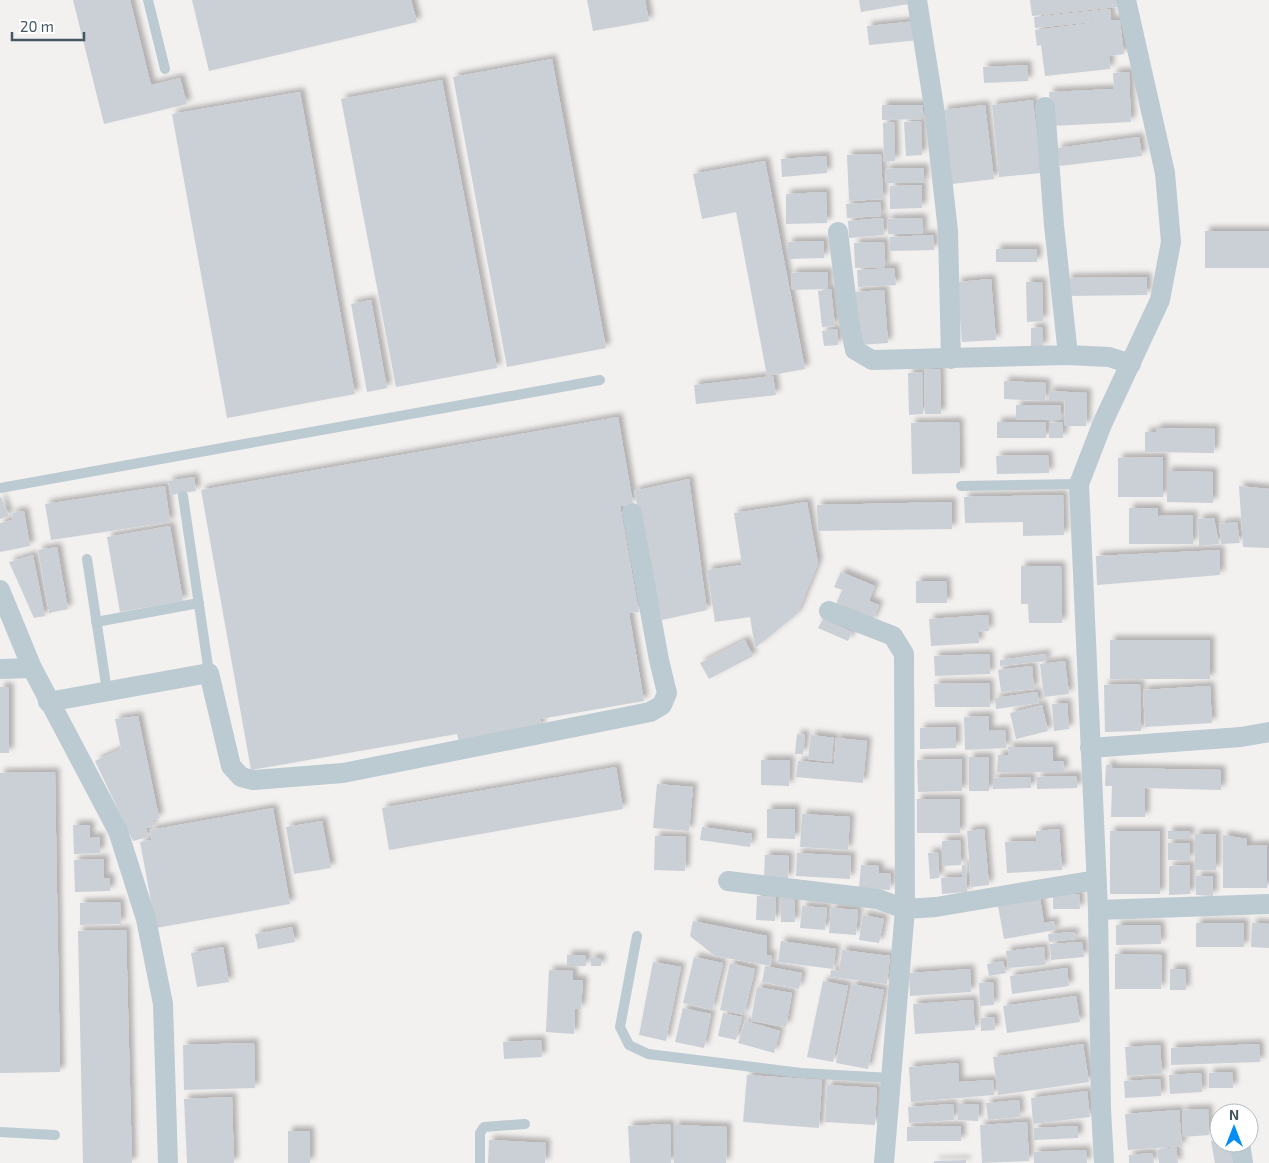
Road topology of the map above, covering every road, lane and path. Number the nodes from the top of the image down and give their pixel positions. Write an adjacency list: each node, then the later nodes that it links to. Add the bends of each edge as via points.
1 (148, 0): 4 (lane)
2 (916, 0): 8 (street, via 934,107 948,231)
3 (1126, 0): 9 (street, via 1165,174 1171,242 1160,300)
4 (164, 69)
5 (1045, 107): 7 (street)
6 (838, 232): 8 (street, via 855,350 872,360)
7 (1068, 355): 8 (street); 9 (street, via 1109,356)
8 (951, 358)
9 (1131, 364): 11 (street, via 1103,422)
10 (600, 380): 13 (lane)
11 (1079, 484): 12 (lane); 27 (street)
12 (961, 486)
13 (0, 488)
14 (183, 496): 18 (lane)
15 (632, 513): 23 (street, via 667,692 662,705 650,712 343,773 253,780 240,777 231,766)
16 (86, 559): 20 (lane)
17 (0, 590): 21 (street)
18 (198, 603): 20 (lane); 23 (lane)
19 (830, 611): 31 (street, via 893,636 904,654)
20 (96, 622): 24 (lane)
21 (32, 668): 22 (street); 25 (street)
22 (0, 669)
23 (209, 673): 24 (street)
24 (107, 691): 25 (street)
25 (48, 702): 38 (street, via 118,831 146,919 162,1004)
26 (1269, 732): 27 (street)
27 (1090, 748): 28 (street)
28 (1096, 880): 31 (street, via 936,907); 32 (street)
29 (728, 881): 31 (street, via 878,899)
30 (1269, 904): 32 (street)
31 (906, 908): 34 (street)
32 (1098, 910): 41 (street)
33 (638, 936): 34 (lane, via 620,1026 629,1045 648,1054 801,1073)
34 (891, 1078): 40 (street)
35 (525, 1124): 39 (lane, via 484,1127 480,1133)
36 (0, 1132): 37 (lane)
37 (55, 1134)
38 (168, 1163)
39 (480, 1163)
40 (884, 1163)
41 (1104, 1163)

